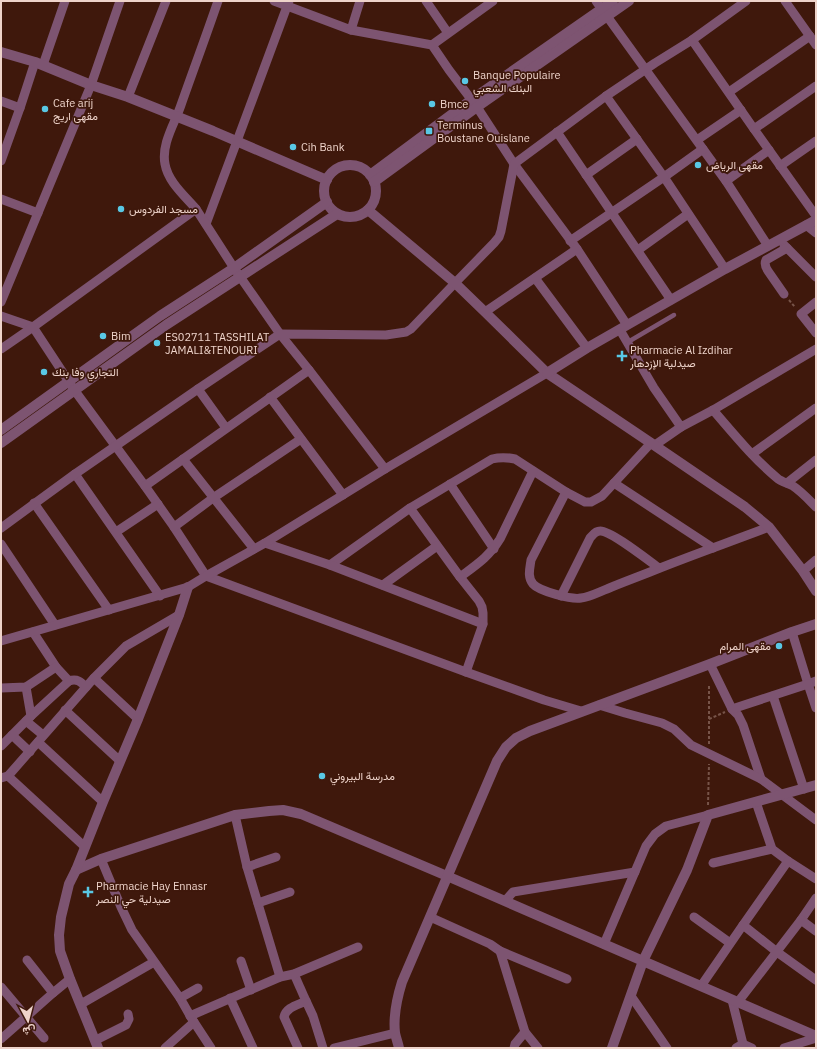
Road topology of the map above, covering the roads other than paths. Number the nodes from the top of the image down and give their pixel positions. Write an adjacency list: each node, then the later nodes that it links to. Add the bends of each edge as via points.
1 (65, 1): 23 (street)
2 (120, 1): 25 (street)
3 (166, 1): 29 (street)
4 (218, 1): 34 (street)
5 (274, 1): 13 (street)
6 (360, 1): 16 (street)
7 (426, 1): 17 (street)
8 (493, 1): 14 (street)
9 (613, 1): 15 (street)
10 (629, 1): 15 (street)
11 (746, 1): 19 (street)
12 (785, 1): 18 (street)
13 (288, 3): 16 (street); 39 (street)
14 (482, 4): 17 (street)
15 (602, 9): 24 (street); 31 (street)
16 (352, 30): 21 (street)
17 (448, 33): 21 (street)
18 (810, 36): 20 (street); 27 (street)
19 (692, 40): 24 (street); 27 (street)
20 (816, 44)
21 (432, 45): 31 (street)
22 (1, 52): 23 (street)
23 (39, 63): 25 (street); 32 (street)
24 (646, 69): 28 (street); 38 (street)
25 (91, 85): 29 (street); 56 (street)
26 (816, 86): 35 (street)
27 (729, 92): 33 (street)
28 (606, 96): 36 (street); 37 (street)
29 (128, 97): 34 (street)
30 (1, 101): 32 (street)
31 (474, 104): 44 (street); 48 (street)
32 (20, 108): 43 (street)
33 (741, 110): 35 (street); 38 (street)
34 (177, 117): 39 (street); 53 (street, via 167,142 165,162 170,177)
35 (754, 129): 42 (street)
36 (557, 132): 44 (street); 46 (street)
37 (636, 139): 46 (street); 47 (street)
38 (697, 140): 41 (street)
39 (237, 141): 49 (street); 61 (street)
40 (816, 141): 45 (street)
41 (703, 149): 47 (street); 50 (street)
42 (769, 150): 45 (street); 50 (street)
43 (2, 158)
44 (514, 164): 64 (street); 74 (street, via 499,237)
45 (780, 166): 59 (street)
46 (586, 175): 55 (street)
47 (664, 177): 55 (street); 58 (street)
48 (372, 178): 49 (street, via 356,166 347,166 339,168); 54 (street, via 376,189 375,197)
49 (327, 180): 52 (street)
50 (726, 180): 66 (street)
51 (1, 199): 56 (street)
52 (327, 202): 57 (street); 71 (street)
53 (196, 209): 61 (street); 82 (street)
54 (368, 210): 57 (street, via 353,217); 74 (street)
55 (611, 212): 64 (street); 69 (street)
56 (38, 213): 77 (street)
57 (338, 214): 71 (street)
58 (688, 214): 69 (street); 70 (street)
59 (816, 216)
60 (816, 220): 62 (street)
61 (206, 224): 71 (street)
62 (806, 225): 63 (street); 65 (street)
63 (816, 233)
64 (570, 240): 68 (street)
65 (778, 240): 66 (street); 67 (street)
66 (768, 246): 70 (street)
67 (787, 248): 72 (street); 75 (street, via 765,262 766,268)
68 (577, 249): 73 (street); 83 (street)
69 (638, 250): 76 (street)
70 (725, 269): 76 (street)
71 (237, 272): 85 (street); 92 (street, via 160,316); 94 (street)
72 (816, 277)
73 (535, 278): 79 (street); 88 (street)
74 (455, 283): 79 (street); 85 (street, via 412,329 406,332)
75 (784, 294)
76 (672, 300): 83 (street)
77 (1, 302)
78 (816, 302): 84 (street, via 801,314)
79 (485, 312): 91 (street)
80 (674, 314): 86 (lane)
81 (1, 316): 82 (street)
82 (33, 327): 87 (street); 92 (street)
83 (624, 328): 86 (street); 88 (street)
84 (816, 333)
85 (280, 334): 90 (street); 93 (street)
86 (628, 342): 98 (street, via 654,388)
87 (1, 348)
88 (587, 348): 91 (street)
89 (814, 353): 97 (street)
90 (309, 370): 95 (street); 108 (street)
91 (547, 373): 103 (street); 108 (street)
92 (69, 382): 94 (street); 100 (street)
93 (198, 389): 99 (street); 104 (street)
94 (75, 391): 102 (street); 104 (street)
95 (270, 397): 99 (street); 101 (street)
96 (816, 408): 105 (street)
97 (713, 410): 98 (street); 105 (street)
98 (681, 427): 103 (street)
99 (226, 428): 106 (street)
100 (1, 430)
101 (301, 439): 116 (street); 117 (street)
102 (1, 443)
103 (653, 444): 113 (street); 123 (street)
104 (116, 446): 110 (street); 114 (street)
105 (752, 454): 111 (street, via 777,479)
106 (183, 459): 114 (street); 117 (street)
107 (816, 460): 111 (street)
108 (385, 469): 116 (street)
109 (533, 471): 112 (street, via 515,459 500,457); 115 (street); 131 (street)
110 (75, 474): 118 (street); 125 (street)
111 (787, 483): 120 (street)
112 (450, 484): 121 (street); 131 (street)
113 (614, 484): 115 (street, via 602,496 591,502 585,502); 129 (street)
114 (145, 486): 119 (street)
115 (566, 492): 142 (street, via 531,560 529,571 532,583 538,588)
116 (343, 495): 126 (street)
117 (214, 498): 122 (street); 130 (street)
118 (34, 504): 124 (street); 143 (street)
119 (158, 504): 122 (street); 125 (street)
120 (816, 507)
121 (410, 508): 128 (street); 133 (street)
122 (174, 527): 136 (street)
123 (770, 527): 129 (street); 135 (street)
124 (1, 528)
125 (116, 532): 141 (street)
126 (265, 542): 130 (street); 133 (street)
127 (1, 544): 147 (street)
128 (437, 546): 137 (street); 138 (street)
129 (713, 548): 134 (street)
130 (254, 549): 136 (street)
131 (494, 549): 137 (street)
132 (816, 560): 135 (street)
133 (330, 565): 138 (street)
134 (659, 568): 142 (street, via 582,598); 142 (street, via 614,536 600,531 590,538)
135 (803, 571): 140 (street)
136 (206, 576): 139 (street); 153 (street)
137 (460, 577): 145 (street, via 480,601)
138 (383, 585): 145 (street)
139 (188, 587): 141 (street); 144 (street)
140 (816, 591)
141 (160, 596): 143 (street)
142 (561, 596)
143 (109, 610): 147 (street)
144 (179, 615): 154 (street, via 126,646); 167 (street)
145 (483, 624): 153 (street)
146 (816, 624): 149 (street)
147 (55, 625): 148 (street)
148 (33, 632): 150 (street); 152 (street)
149 (792, 632): 151 (street); 156 (street)
150 (1, 641)
151 (710, 664): 161 (street); 163 (street)
152 (56, 667): 155 (street); 158 (street)
153 (466, 672): 165 (street)
154 (94, 678): 157 (street); 167 (street)
155 (70, 681): 157 (street, via 78,680); 166 (street)
156 (812, 682): 160 (street); 162 (street)
157 (86, 686): 164 (street)
158 (26, 687): 159 (street); 166 (street)
159 (1, 688)
160 (773, 696): 163 (street); 176 (street)
161 (599, 705): 165 (street); 174 (street, via 662,723 674,729 691,745)
162 (816, 708)
163 (732, 709): 174 (street, via 744,725)
164 (65, 710): 169 (street); 172 (street)
165 (581, 711): 192 (street, via 530,730 506,747 497,761)
166 (28, 719): 168 (street); 169 (street)
167 (138, 719): 172 (street)
168 (12, 735): 170 (street); 171 (street)
169 (40, 739): 171 (street); 178 (street)
170 (1, 746)
171 (30, 752): 173 (street)
172 (120, 761): 178 (street)
173 (5, 777): 183 (street)
174 (761, 779): 177 (street)
175 (816, 785): 176 (street)
176 (804, 789): 177 (street)
177 (782, 795): 179 (street); 182 (street)
178 (103, 802): 183 (street)
179 (756, 802): 181 (street); 184 (street)
180 (236, 815): 186 (street); 189 (street); 192 (street, via 269,810 300,814)
181 (708, 815): 191 (street, via 666,826 655,834 646,846); 210 (street, via 687,870)
182 (816, 820)
183 (84, 847): 190 (street)
184 (772, 849): 187 (street); 188 (street)
185 (276, 857): 189 (street)
186 (101, 859): 190 (street); 211 (street, via 132,930)
187 (788, 861): 193 (street); 201 (street)
188 (712, 863)
189 (247, 867): 197 (street)
190 (76, 870): 214 (street, via 69,884 59,935 60,951)
191 (635, 872): 196 (street, via 512,892); 204 (street)
192 (447, 876): 196 (street); 198 (street)
193 (816, 879)
194 (290, 892): 197 (street)
195 (816, 898): 200 (street)
196 (505, 901): 204 (street)
197 (258, 903): 213 (street)
198 (430, 917): 206 (street); 232 (street, via 402,982 395,1014)
199 (694, 917): 203 (street)
200 (801, 920): 202 (street); 207 (street)
201 (743, 925): 203 (street); 207 (street)
202 (816, 931)
203 (730, 943): 217 (street)
204 (604, 944): 210 (street)
205 (358, 947): 212 (street)
206 (500, 951): 215 (street); 231 (street)
207 (777, 952): 216 (street); 226 (street)
208 (27, 960): 221 (street)
209 (241, 961): 220 (street)
210 (643, 961): 217 (street); 222 (street)
211 (154, 962): 223 (street); 227 (street)
212 (294, 974): 213 (street); 225 (street)
213 (280, 977): 220 (street)
214 (70, 979): 221 (street); 227 (street)
215 (567, 979)
216 (816, 980)
217 (701, 986): 226 (street)
218 (1, 987): 229 (street)
219 (198, 988): 223 (street)
220 (251, 990): 224 (street)
221 (53, 993): 229 (street)
222 (631, 996): 249 (street); 250 (street)
223 (180, 998): 230 (street)
224 (230, 998): 230 (street); 242 (street)
225 (306, 1001): 243 (street, via 287,1010 284,1017); 244 (street)
226 (735, 1001): 233 (street); 238 (street)
227 (81, 1004): 237 (street)
228 (128, 1014): 237 (street, via 129,1020 126,1025)
229 (27, 1016): 234 (street); 235 (street)
230 (192, 1019): 240 (street); 241 (street)
231 (525, 1032): 247 (street); 248 (street)
232 (395, 1033): 245 (street); 246 (street)
233 (816, 1037): 251 (street)
234 (44, 1038)
235 (1, 1039)
236 (1, 1044): 239 (street)
237 (97, 1044)
238 (744, 1047)
239 (4, 1048)
240 (165, 1048)
241 (211, 1048)
242 (253, 1048)
243 (298, 1048)
244 (323, 1048)
245 (334, 1048)
246 (399, 1048)
247 (514, 1048)
248 (538, 1048)
249 (612, 1048)
250 (667, 1048)
251 (784, 1048)

